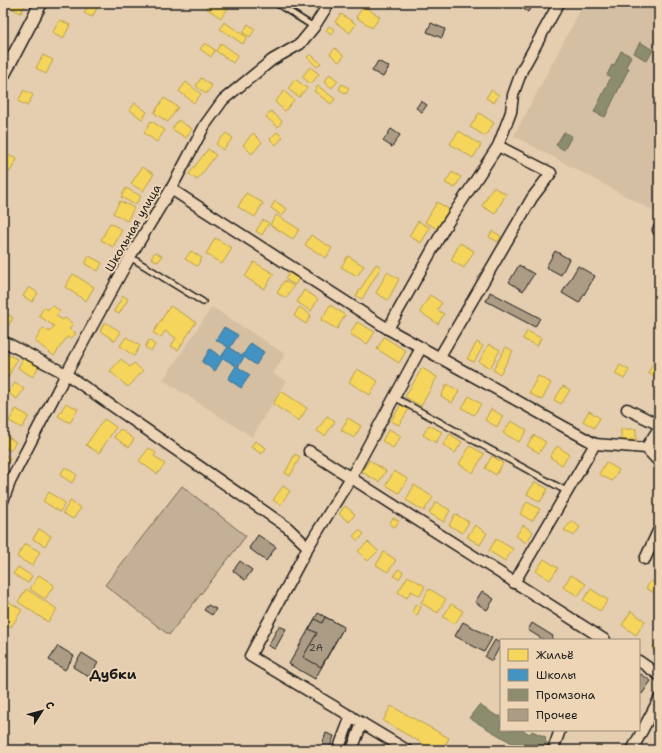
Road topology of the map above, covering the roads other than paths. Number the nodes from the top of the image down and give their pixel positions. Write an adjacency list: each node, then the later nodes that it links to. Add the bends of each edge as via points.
1 (41, 3): 6 (street)
2 (276, 3): 5 (lane)
3 (330, 3): 5 (street, Школьная улица)
4 (559, 3): 7 (street, via 522,70 513,95 511,112)
5 (314, 27): 8 (street, Школьная улица, via 300,44 272,60 223,100 204,125)
6 (3, 76)
7 (498, 146): 11 (street, via 445,227); 14 (street, via 551,173 532,198)
8 (171, 188): 9 (street, Школьная улица); 11 (street)
9 (130, 257): 10 (lane); 15 (street, Школьная улица)
10 (203, 302)
11 (388, 329): 13 (street)
12 (3, 341): 15 (street)
13 (420, 348): 14 (street); 16 (street)
14 (439, 358): 19 (street)
15 (66, 374): 25 (street, Школьная улица, via 10,482); 27 (street, via 287,528)
16 (394, 397): 23 (street); 24 (lane)
17 (627, 409): 18 (street)
18 (659, 427): 20 (street)
19 (595, 444): 20 (street); 24 (street)
20 (646, 448): 22 (street)
21 (309, 451): 23 (street)
22 (659, 462)
23 (350, 479): 27 (street); 29 (street)
24 (568, 492): 29 (street)
25 (3, 501)
26 (659, 529): 28 (street)
27 (308, 547): 34 (street, via 250,656)
28 (645, 559)
29 (514, 583): 30 (street)
30 (594, 637)
31 (640, 662): 32 (street)
32 (659, 675)
33 (659, 699): 41 (street)
34 (351, 716): 35 (street); 37 (street)
35 (362, 723): 38 (street); 39 (street)
36 (560, 731): 40 (street)
37 (338, 750)
38 (352, 750)
39 (407, 750)
40 (553, 750)
41 (632, 750)

